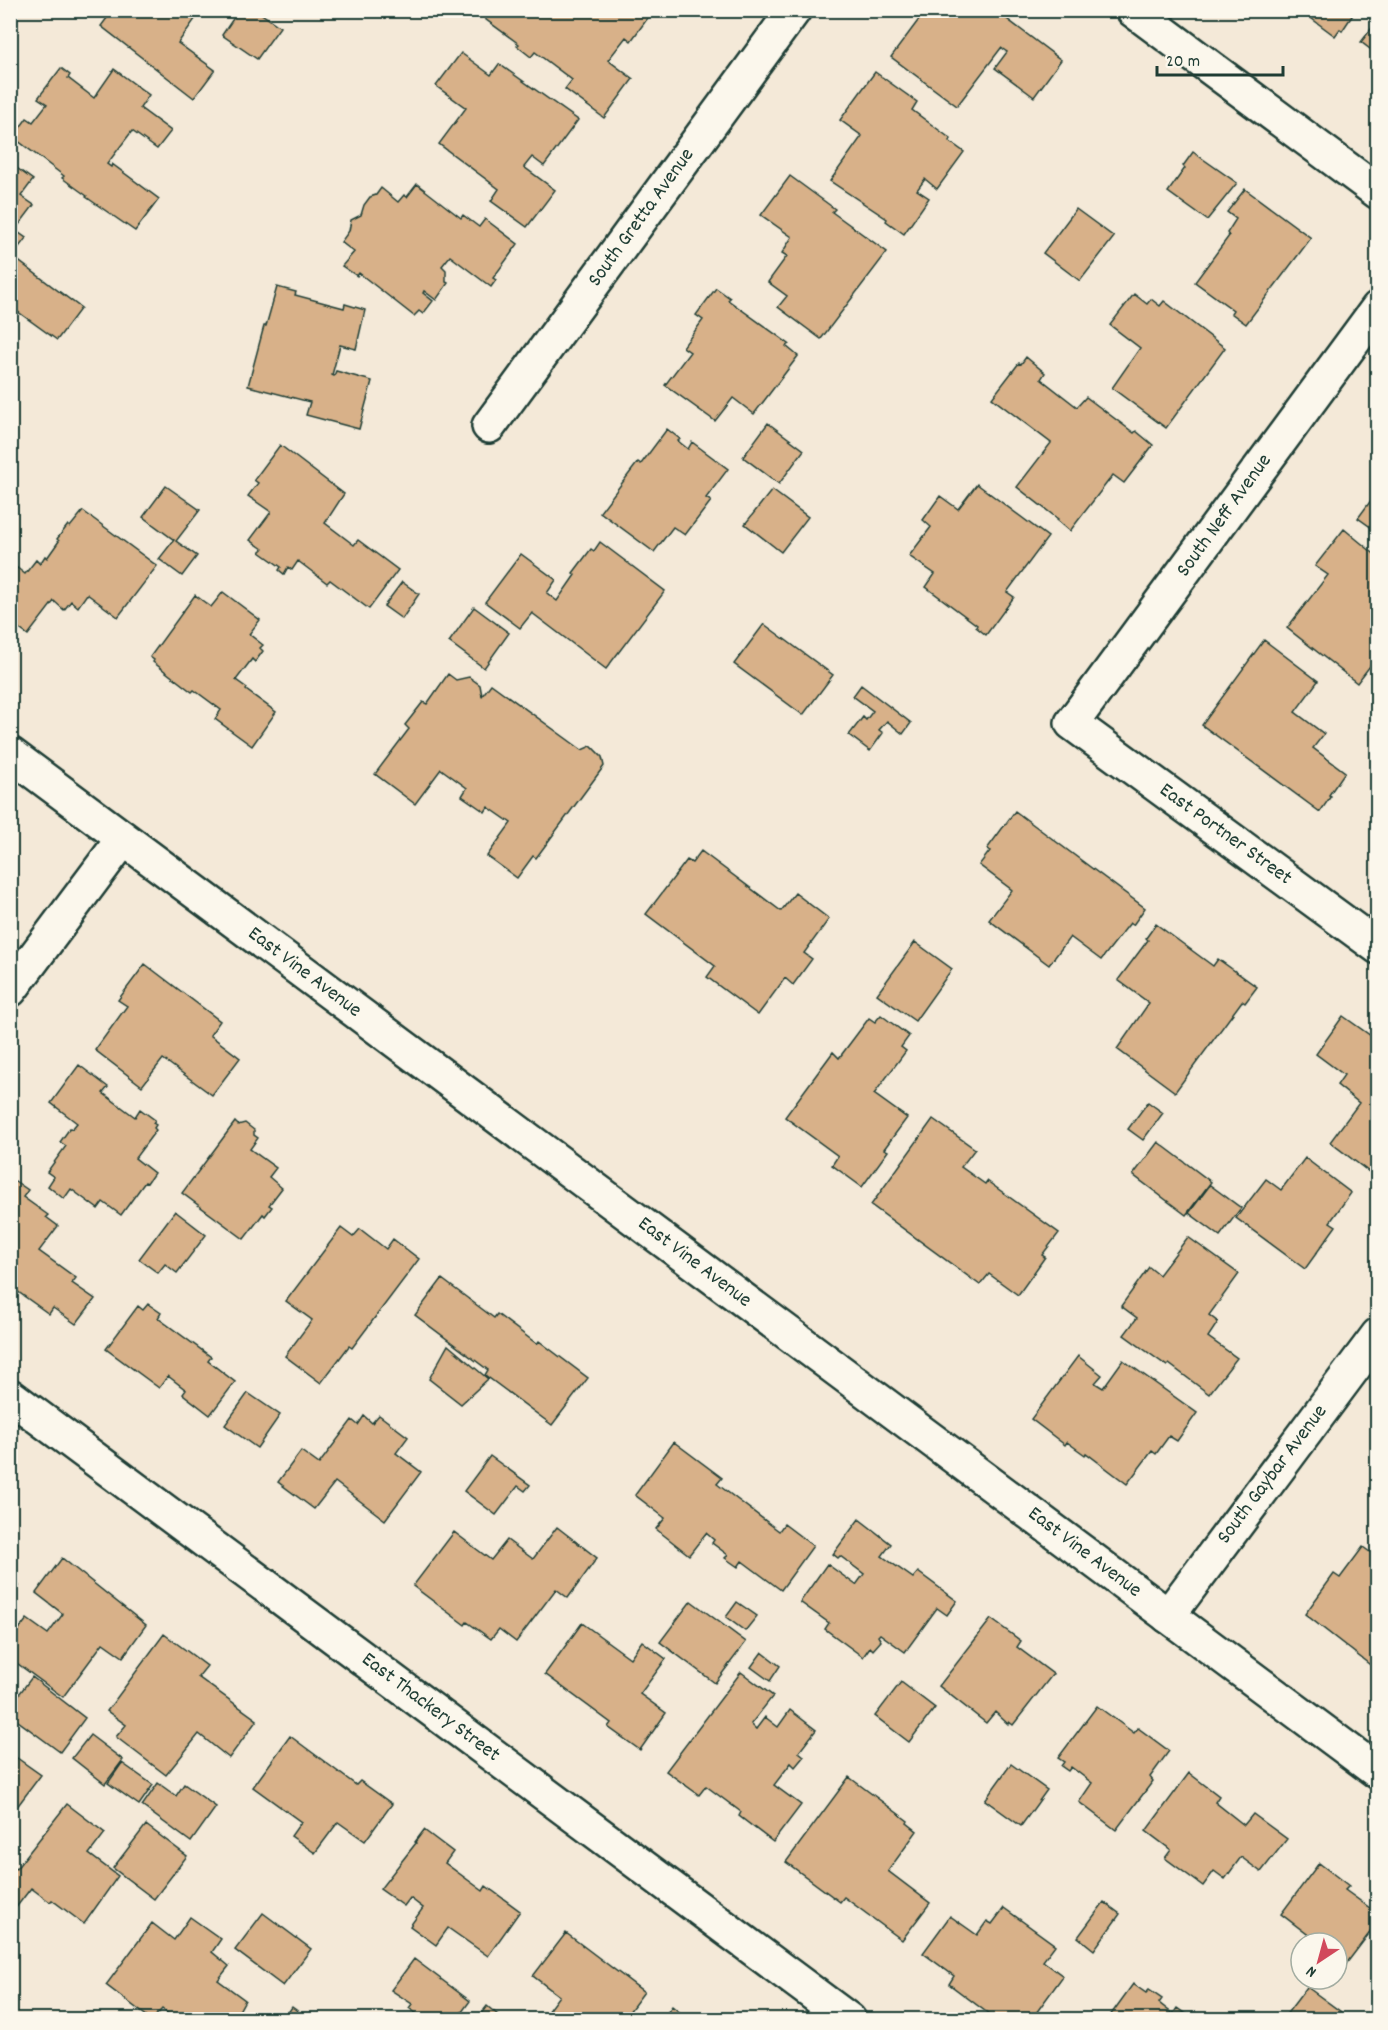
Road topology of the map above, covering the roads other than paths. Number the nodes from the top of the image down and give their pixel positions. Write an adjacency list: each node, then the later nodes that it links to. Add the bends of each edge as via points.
1 (795, 10): 5 (street, South Gretta Avenue)
2 (1133, 10): 3 (street)
3 (1377, 192)
4 (1377, 308): 6 (street, South Neff Avenue)
5 (489, 426)
6 (1072, 723): 9 (street, East Portner Street)
7 (10, 754): 8 (street, East Vine Avenue)
8 (123, 838): 10 (street); 13 (street, East Vine Avenue)
9 (1377, 947)
10 (10, 990)
11 (1377, 1335): 13 (street, South Gaybar Avenue)
12 (10, 1396): 15 (street, East Thackery Street)
13 (1168, 1616): 14 (street, East Vine Avenue)
14 (1377, 1772)
15 (849, 2019)

